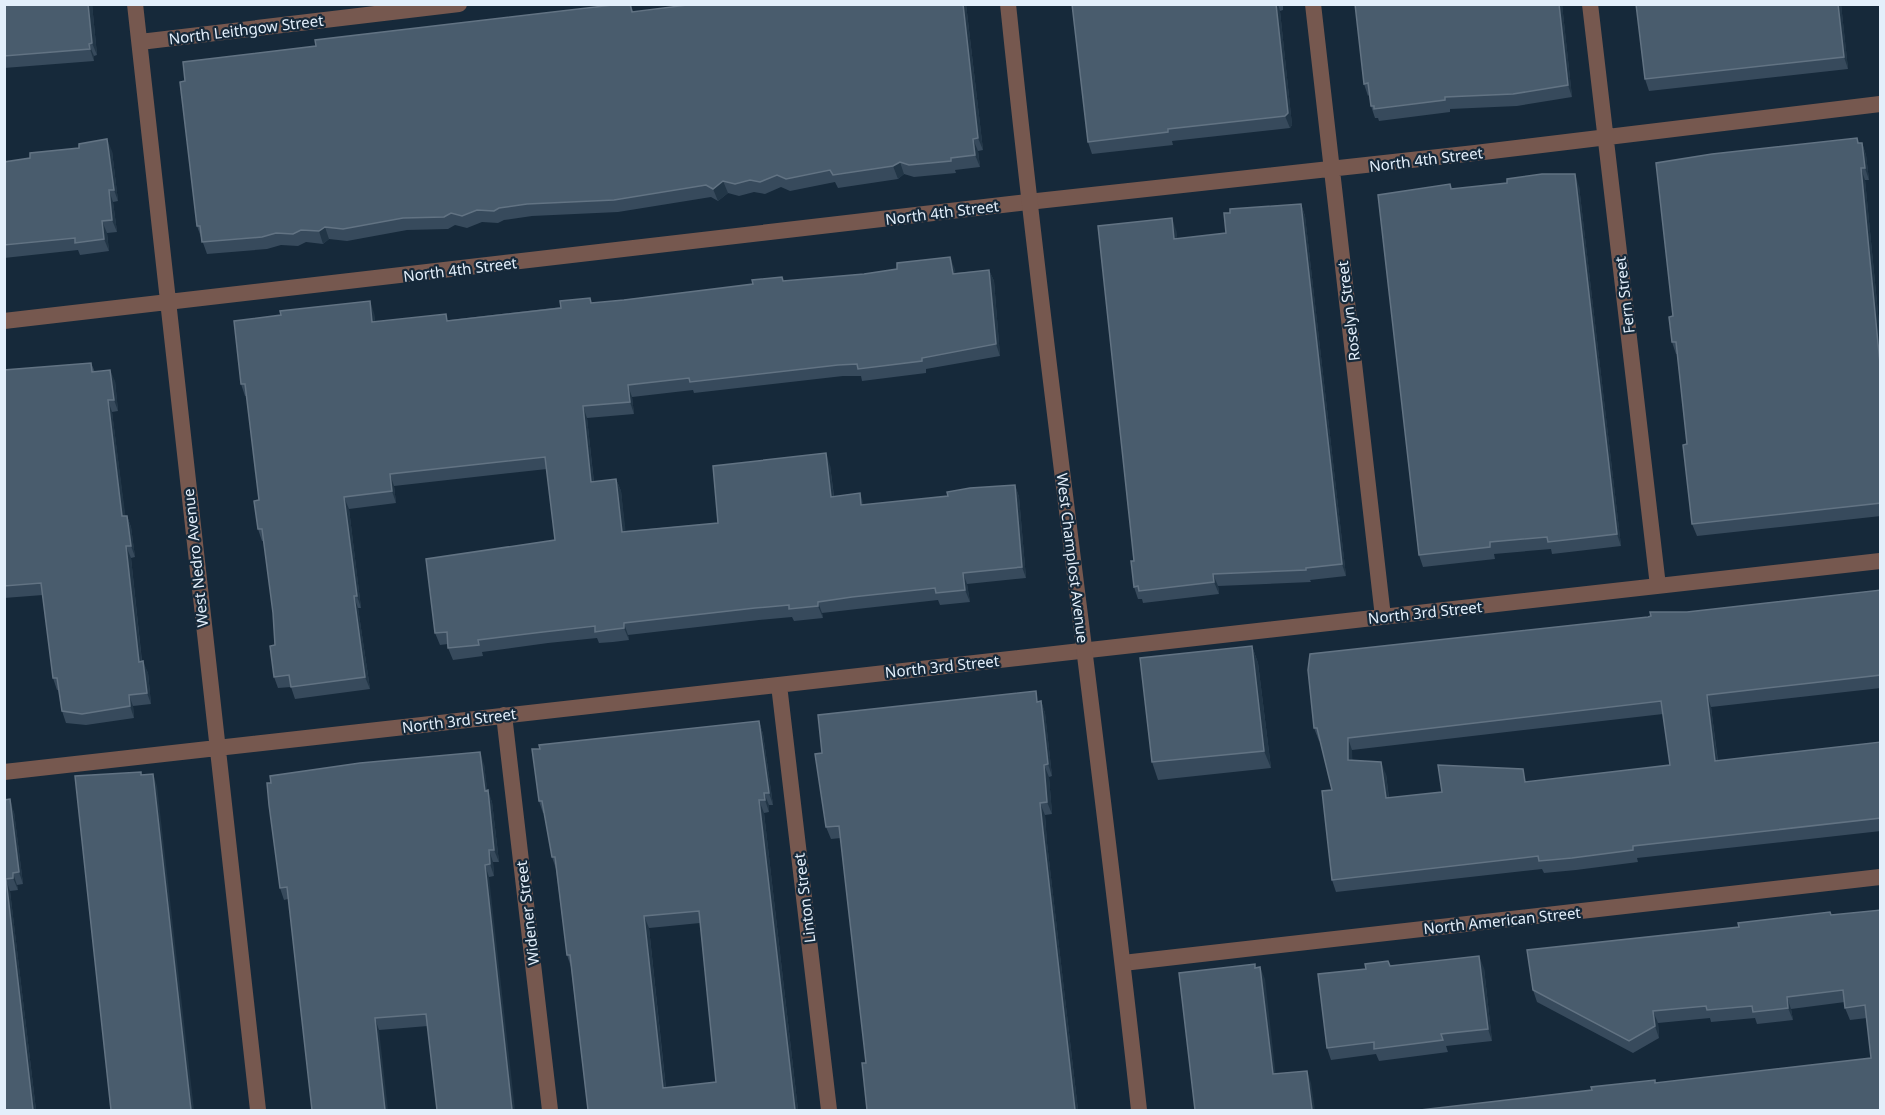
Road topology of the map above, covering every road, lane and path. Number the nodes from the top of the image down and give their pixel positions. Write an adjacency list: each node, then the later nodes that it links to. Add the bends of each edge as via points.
1 (135, 4): 6 (street, West Nedro Avenue)
2 (459, 4): 6 (street, North Leithgow Street)
3 (1008, 4): 10 (street, West Champlost Avenue)
4 (1313, 4): 9 (street, Roselyn Street)
5 (1590, 4): 8 (street, Fern Street)
6 (140, 42): 11 (street, West Nedro Avenue)
7 (1881, 104): 8 (street, North 4th Street)
8 (1606, 138): 9 (street, North 4th Street); 14 (street, Fern Street)
9 (1332, 170): 10 (street, North 4th Street); 15 (street, Roselyn Street)
10 (1028, 202): 11 (street, North 4th Street); 16 (street, West Champlost Avenue)
11 (168, 303): 12 (street, North 4th Street); 19 (street, West Nedro Avenue)
12 (4, 321)
13 (1881, 561): 14 (street, North 3rd Street)
14 (1658, 586): 15 (street, North 3rd Street)
15 (1383, 617): 16 (street, North 3rd Street)
16 (1085, 650): 17 (street, North 3rd Street); 22 (street, West Champlost Avenue)
17 (779, 685): 18 (street, North 3rd Street); 25 (street, Linton Street)
18 (504, 715): 19 (street, North 3rd Street); 24 (street, Widener Street)
19 (216, 748): 20 (street, North 3rd Street); 23 (street, West Nedro Avenue)
20 (4, 772)
21 (1881, 877): 22 (street, North American Street)
22 (1123, 963): 26 (street, West Champlost Avenue)
23 (258, 1110)
24 (550, 1110)
25 (829, 1110)
26 (1138, 1110)

